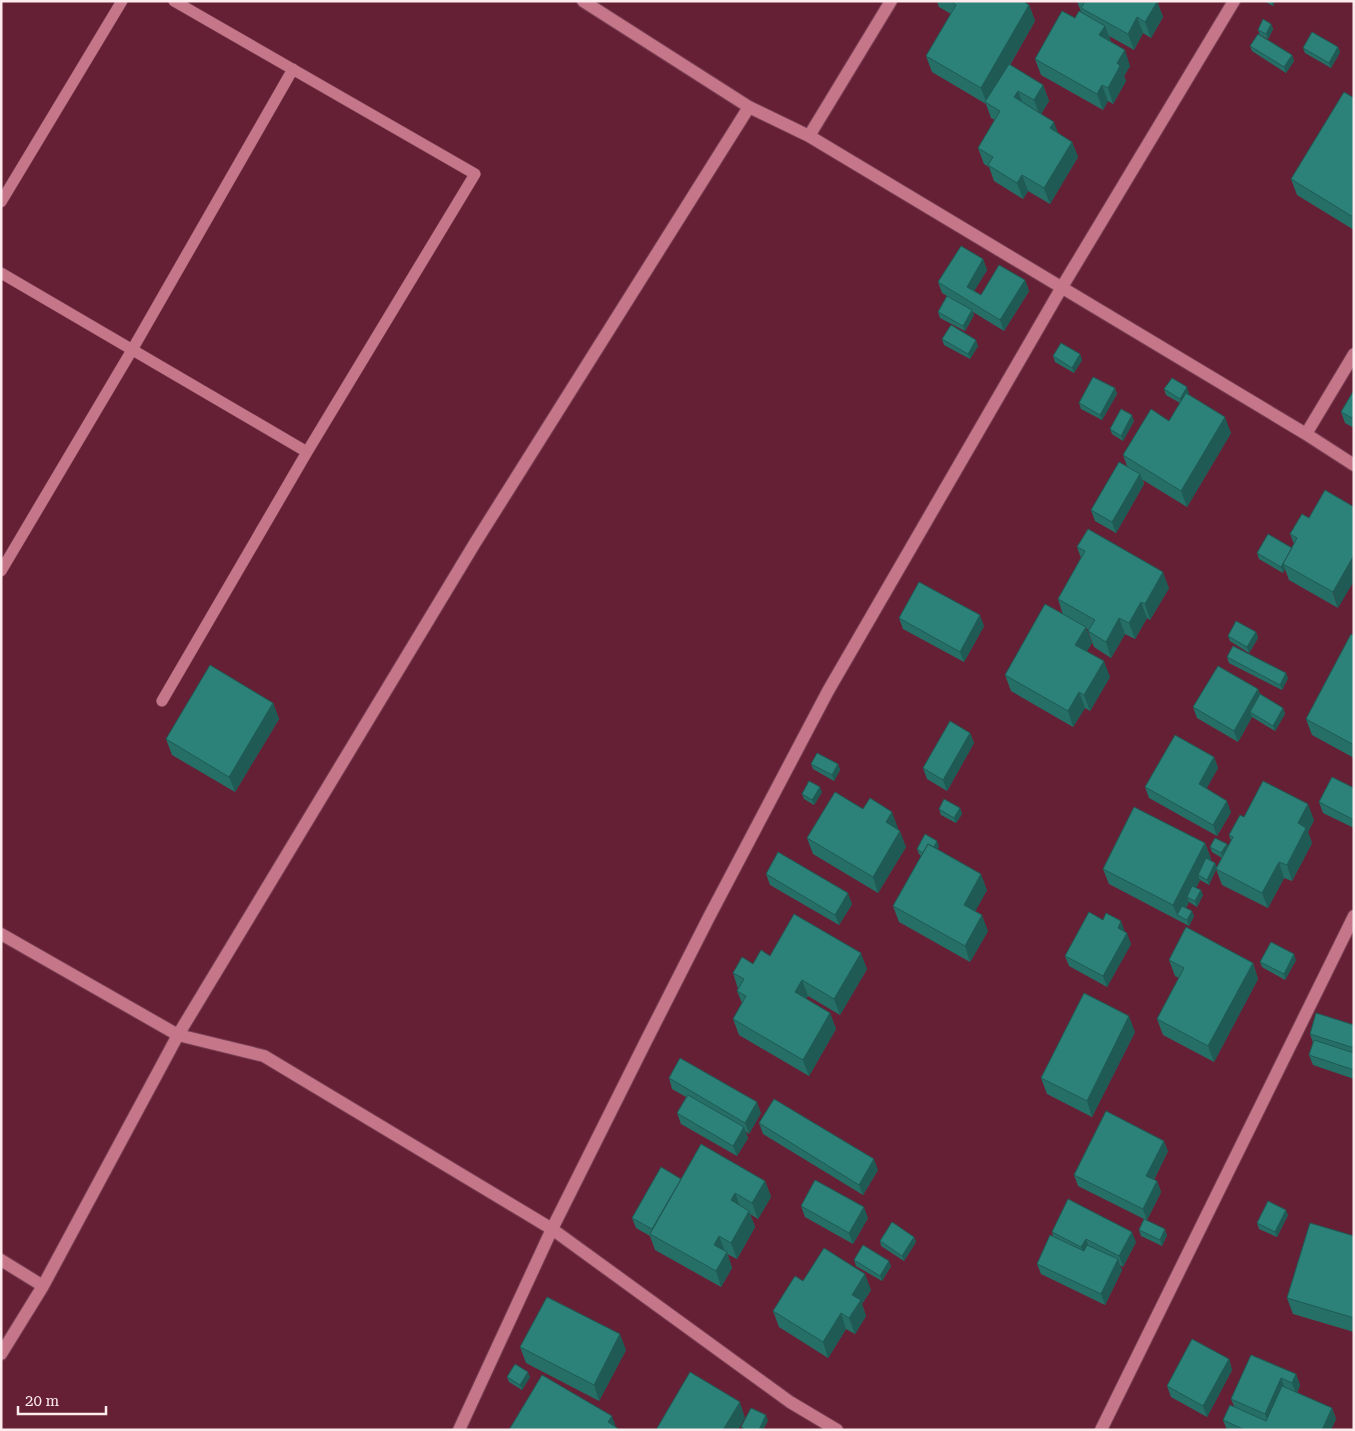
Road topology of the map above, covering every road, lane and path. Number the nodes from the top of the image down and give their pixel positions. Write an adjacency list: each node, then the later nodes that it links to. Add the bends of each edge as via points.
1 (122, 1): 9 (lane)
2 (174, 1): 6 (lane)
3 (582, 1): 7 (street)
4 (891, 1): 8 (street)
5 (1234, 1): 11 (street)
6 (293, 70): 12 (lane); 15 (lane, via 474,174)
7 (749, 107): 8 (street); 21 (street, via 475,543)
8 (809, 136): 11 (street)
9 (1, 202)
10 (1, 273): 12 (lane)
11 (1062, 287): 14 (street); 22 (street, via 828,691 709,917)
12 (132, 350): 15 (lane); 17 (lane)
13 (1354, 354): 14 (street)
14 (1306, 434): 16 (street)
15 (307, 452): 18 (lane)
16 (1354, 465)
17 (1, 571)
18 (162, 702)
19 (1354, 916): 28 (street)
20 (1, 934): 21 (street)
21 (178, 1036): 22 (street, via 264,1056); 24 (street)
22 (552, 1229): 26 (street); 27 (street, via 790,1402)
23 (1, 1260): 24 (street)
24 (43, 1286): 25 (street)
25 (1, 1354)
26 (459, 1430)
27 (837, 1430)
28 (1101, 1430)

